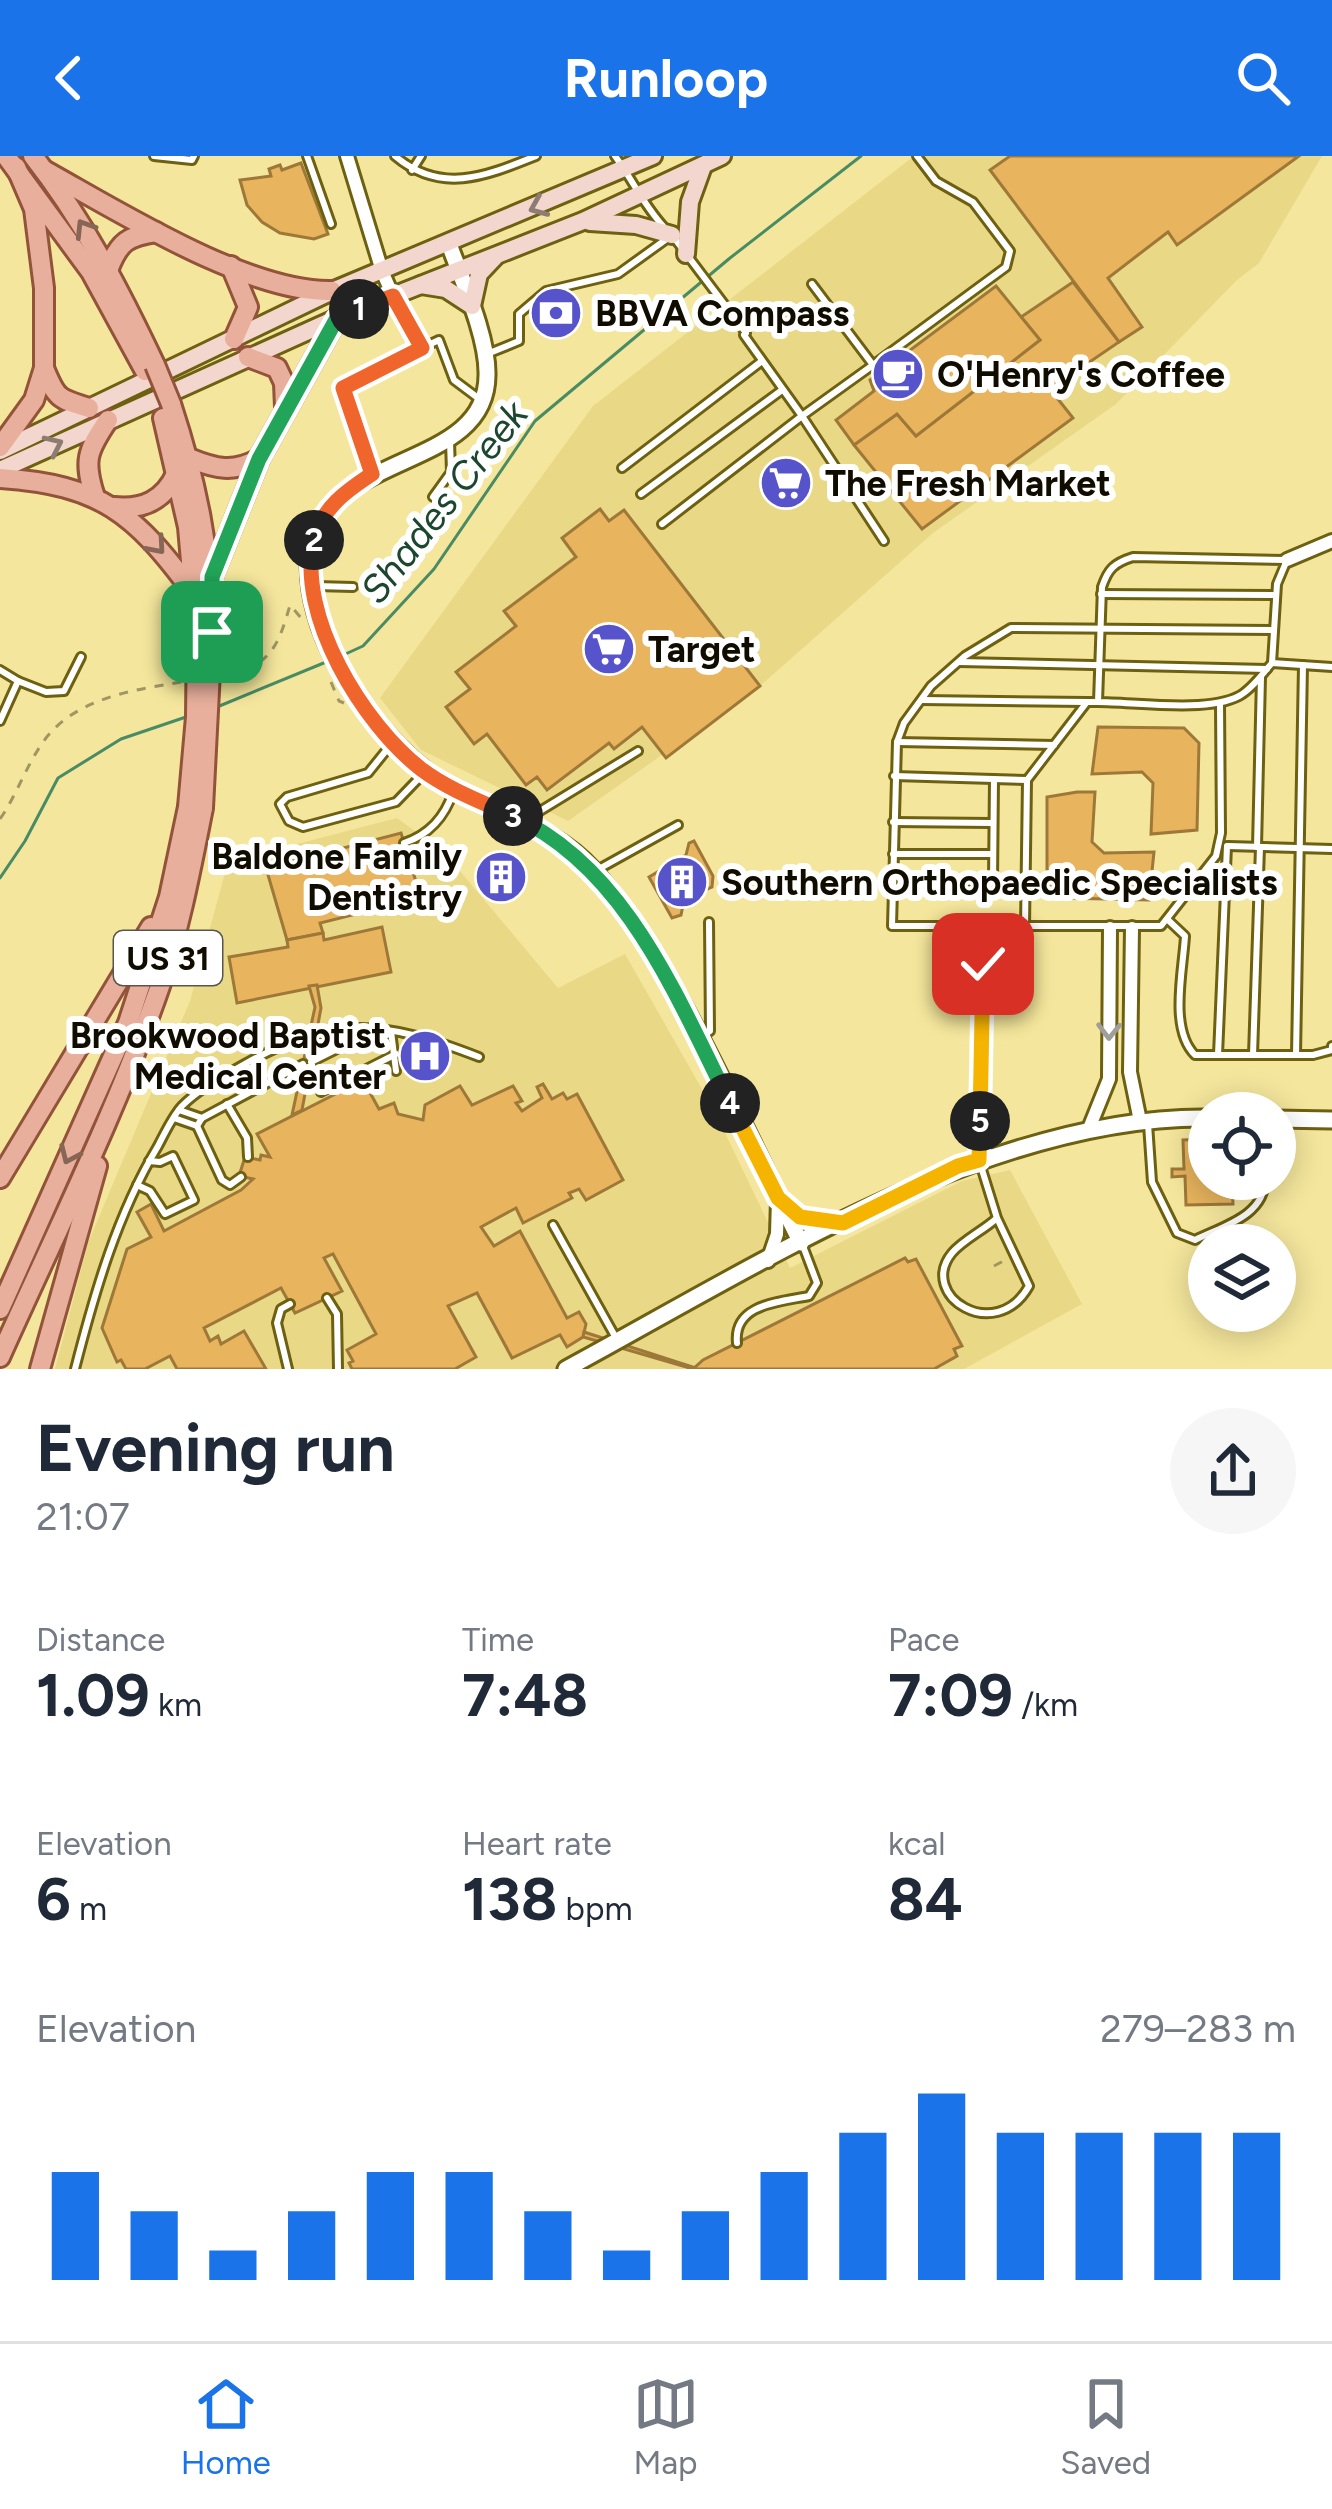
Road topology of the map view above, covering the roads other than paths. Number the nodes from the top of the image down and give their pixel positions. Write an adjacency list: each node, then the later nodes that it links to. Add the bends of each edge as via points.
1 (154, 156): 2 (lane)
2 (194, 156)
3 (308, 156): 18 (lane)
4 (347, 156): 27 (street)
5 (395, 156): 15 (lane)
6 (421, 156): 15 (lane)
7 (536, 156): 11 (lane)
8 (653, 156): 12 (main road)
9 (722, 156): 14 (main road)
10 (917, 156): 40 (lane, via 936,181 973,202 1011,259)
11 (513, 160): 15 (lane, via 479,177)
12 (623, 160): 16 (lane); 21 (main road, one-way to 21)
13 (25, 162): 19 (main road); 26 (main road, US 31, one-way to 13); 26 (main road, US 31); 30 (main road)
14 (703, 166): 16 (main road); 23 (main road, via 689,202)
15 (412, 170)
16 (637, 197): 17 (main road); 20 (lane)
17 (583, 221): 20 (main road); 22 (main road)
18 (331, 224)
19 (156, 232): 24 (main road); 26 (main road, via 132,235)
20 (672, 235): 23 (lane); 37 (lane, via 618,274 546,292 519,314 519,341)
21 (449, 244): 25 (street); 27 (main road)
22 (499, 253): 25 (main road); 33 (main road, via 479,274)
23 (686, 254): 39 (lane)
24 (231, 266): 31 (main road, via 287,288); 35 (main road, via 248,307)
25 (458, 268): 29 (main road); 33 (street)
26 (100, 270): 30 (main road, via 59,262); 42 (main road, US 31); 42 (main road, US 31)
27 (382, 271): 31 (main road); 32 (street)
28 (812, 284): 40 (lane)
29 (420, 285): 32 (main road); 33 (main road, via 446,289)
30 (44, 288): 41 (main road)
31 (332, 291): 35 (main road)
32 (393, 296): 34 (main road); 36 (lane)
33 (472, 306): 37 (street)
34 (337, 318): 38 (main road); 46 (main road)
35 (234, 339): 47 (main road)
36 (422, 348): 44 (lane, via 440,340 454,380); 56 (lane, via 343,388)
37 (483, 356): 44 (street)
38 (248, 357): 45 (main road); 46 (main road, via 277,368)
39 (762, 361): 43 (lane); 54 (lane)
40 (873, 365): 48 (lane)
41 (44, 368): 47 (main road, via 61,400); 51 (main road, via 34,400)
42 (150, 368): 45 (main road, US 31)
43 (782, 390): 48 (lane); 57 (lane)
44 (481, 400): 50 (street)
45 (160, 404): 49 (main road); 53 (main road, US 31)
46 (285, 407): 52 (main road)
47 (89, 408): 51 (main road)
48 (802, 416): 61 (lane); 62 (lane)
49 (108, 420): 55 (main road, one-way to 49); 58 (main road, via 90,447)
50 (450, 438): 56 (street); 59 (lane, via 451,472)
51 (0, 449)
52 (259, 459): 53 (main road, via 219,470); 65 (main road)
53 (183, 466): 60 (main road, via 156,500); 65 (main road, US 31, via 202,507); 68 (main road, US 31)
54 (622, 468)
55 (0, 474): 58 (main road)
56 (372, 474): 66 (street, via 336,499 317,527)
57 (641, 494)
58 (95, 497): 60 (main road)
59 (433, 497)
60 (114, 507): 68 (main road, one-way to 68, via 153,538)
61 (662, 524)
62 (884, 541)
63 (1332, 542): 64 (street)
64 (1287, 560): 69 (lane, via 1132,557 1107,571); 70 (lane)
65 (212, 577): 73 (main road, US 31)
66 (312, 586): 67 (lane); 87 (street, via 348,699)
67 (353, 587)
68 (192, 591): 73 (main road, US 31)
69 (1101, 594): 70 (lane); 71 (lane)
70 (1276, 596): 72 (lane)
71 (1100, 627): 72 (lane); 75 (lane, via 1011,628); 76 (lane)
72 (1274, 630): 79 (lane)
73 (205, 631): 96 (main road, US 31, bridge)
74 (81, 658): 81 (lane, via 64,691)
75 (958, 662): 76 (lane); 82 (lane)
76 (1099, 665): 79 (lane); 84 (lane)
77 (1303, 665): 78 (lane); 79 (lane); 104 (lane)
78 (1332, 668)
79 (1267, 669): 85 (lane); 103 (lane)
80 (0, 670): 81 (lane)
81 (18, 681): 86 (lane)
82 (921, 700): 83 (lane); 88 (lane)
83 (1087, 702): 84 (lane); 89 (lane)
84 (1098, 702): 85 (lane)
85 (1220, 704): 102 (lane)
86 (0, 721)
87 (393, 741): 91 (street); 91 (lane, via 368,773 287,797 280,804 289,821 303,827 396,802)
88 (897, 742): 89 (lane); 92 (lane)
89 (1054, 745): 94 (lane)
90 (638, 752): 97 (lane)
91 (425, 771): 95 (street)
92 (894, 776): 93 (lane); 98 (lane)
93 (994, 779): 94 (lane); 99 (lane)
94 (1027, 780): 113 (lane)
95 (454, 790): 97 (street); 101 (lane, via 439,820)
96 (195, 807): 110 (main road, US 31); 128 (main road, US 31, via 188,888)
97 (524, 821): 108 (street)
98 (893, 822): 99 (lane); 106 (lane)
99 (993, 823): 107 (lane)
100 (678, 825): 108 (lane)
101 (404, 843)
102 (1223, 846): 103 (lane); 111 (lane); 122 (lane)
103 (1258, 847): 104 (lane); 123 (lane)
104 (1298, 848): 105 (lane); 124 (lane)
105 (1332, 849)
106 (893, 854): 107 (lane); 109 (lane)
107 (993, 854): 109 (lane, via 992,882 981,890)
108 (594, 872): 118 (street, via 642,937)
109 (892, 890): 114 (lane, via 892,926)
110 (169, 897): 142 (main road); 153 (main road, US 31, one-way to 153, via 128,1023)
111 (1167, 919): 116 (lane); 122 (lane, via 1185,936 1184,1044 1196,1055)
112 (709, 922): 118 (lane, via 710,1030)
113 (1025, 926): 114 (lane); 115 (lane)
114 (976, 927): 139 (lane, via 983,957)
115 (1110, 928): 116 (lane); 137 (street, one-way to 137, via 1108,1079)
116 (1132, 928): 135 (street, via 1130,1072)
117 (391, 1031): 121 (lane); 125 (lane); 130 (lane, via 325,1029 251,1060)
118 (698, 1039): 144 (street)
119 (345, 1045): 121 (lane, via 311,1062 321,1092)
120 (1332, 1046): 124 (lane)
121 (397, 1054): 127 (lane)
122 (1218, 1055): 123 (lane)
123 (1252, 1055): 124 (lane)
124 (1296, 1055)
125 (479, 1057)
126 (303, 1064): 129 (lane)
127 (396, 1071)
128 (115, 1103): 156 (main road, US 31); 157 (main road)
129 (226, 1104): 136 (lane); 138 (lane, via 247,1138)
130 (179, 1110): 131 (lane); 136 (lane)
131 (174, 1118): 136 (lane); 140 (lane)
132 (1188, 1119): 135 (street)
133 (1296, 1119): 134 (street)
134 (1332, 1120)
135 (1144, 1121): 137 (street); 145 (lane, via 1152,1182 1183,1238 1195,1240)
136 (200, 1122): 141 (lane, via 224,1183)
137 (1088, 1131): 139 (street)
138 (248, 1157)
139 (979, 1160): 146 (lane); 147 (street)
140 (149, 1161): 143 (lane); 143 (lane, via 173,1156 194,1200 165,1214)
141 (241, 1177)
142 (0, 1178)
143 (136, 1185): 158 (lane)
144 (778, 1198): 147 (street, via 800,1217); 149 (street); 150 (street)
145 (1261, 1200)
146 (997, 1218): 146 (lane, via 1029,1286 1016,1306 989,1314 962,1309 951,1298 946,1266)
147 (843, 1223): 149 (street)
148 (553, 1225): 154 (lane)
149 (801, 1243): 150 (street); 155 (lane, via 817,1283 809,1296 746,1312)
150 (768, 1261): 154 (street)
151 (327, 1298): 160 (lane, via 337,1314)
152 (290, 1304): 159 (lane, via 277,1323)
153 (0, 1309)
154 (617, 1342): 161 (street)
155 (736, 1343)
156 (0, 1357)
157 (40, 1369)
158 (75, 1369)
159 (288, 1369)
160 (338, 1369)
161 (566, 1369)

